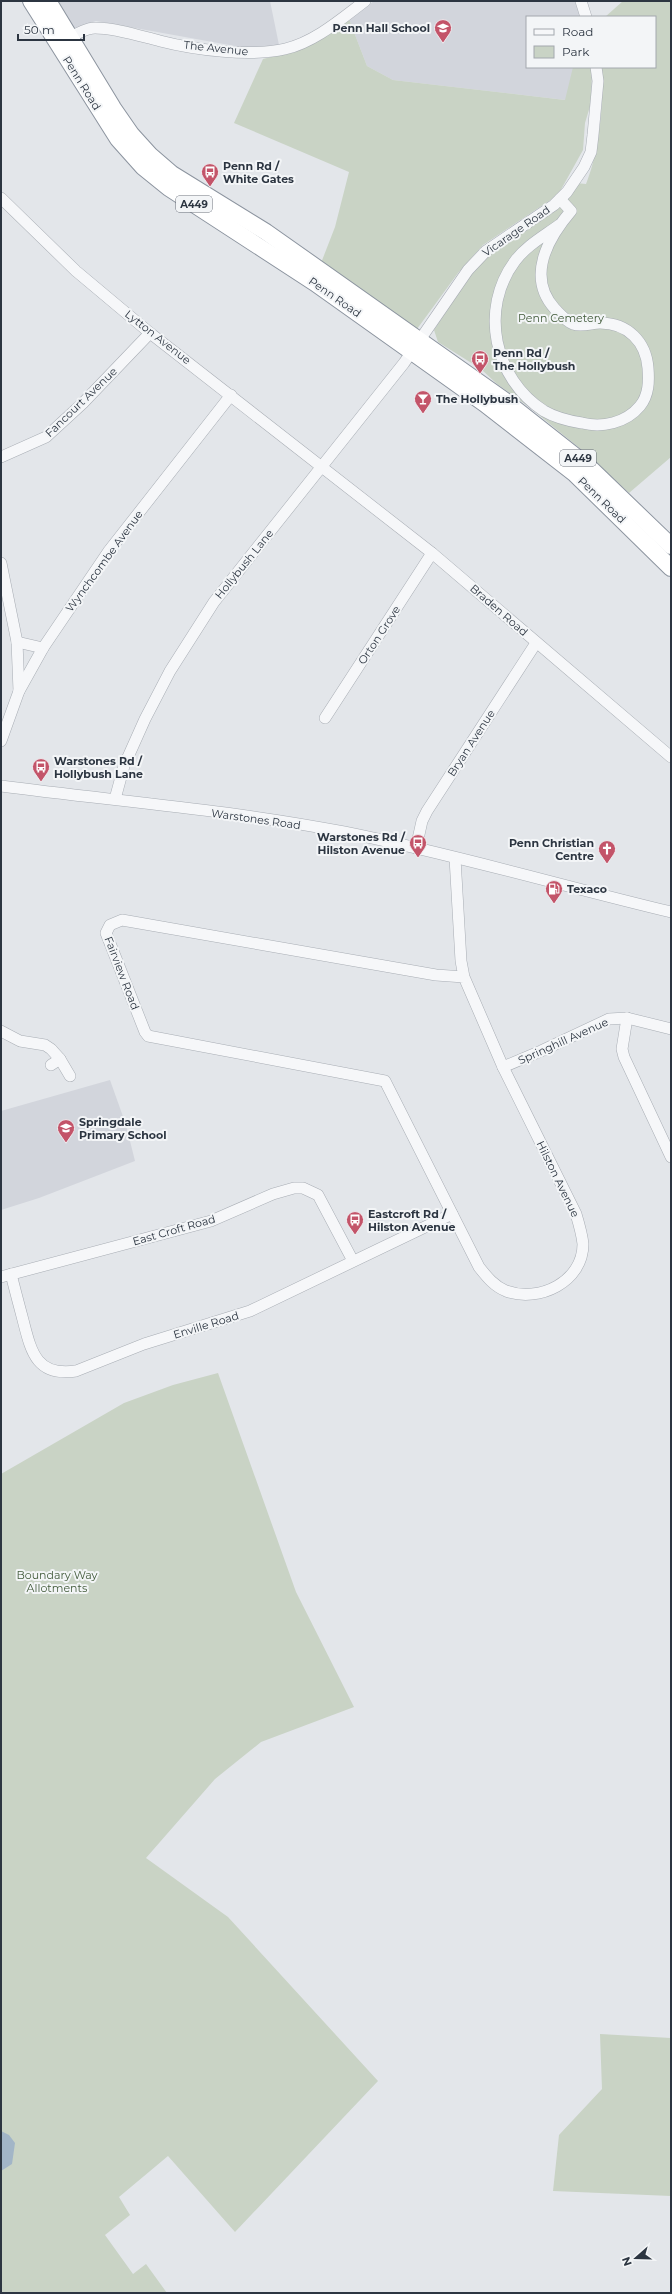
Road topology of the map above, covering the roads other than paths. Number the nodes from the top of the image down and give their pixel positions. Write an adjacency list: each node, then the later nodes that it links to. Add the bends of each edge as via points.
1 (31, 1): 6 (highway, Penn Road / A449)
2 (48, 1): 6 (highway, Penn Road / A449)
3 (365, 1): 6 (street, The Avenue, via 303,43 270,52 237,53 94,28)
4 (581, 1): 5 (street)
5 (586, 16)
6 (64, 41): 12 (highway, Penn Road / A449, via 131,134 150,155 172,174 266,232)
7 (596, 68): 9 (street, Vicarage Road, via 597,103 591,152 584,167)
8 (1, 198): 11 (street, Lytton Avenue, via 76,271)
9 (560, 199): 10 (street, via 571,211); 12 (street, Vicarage Road, via 540,216 486,251 468,270)
10 (559, 225): 10 (street, via 525,249 507,273 495,304 498,346 516,384 530,400 545,411 579,423 608,424 628,417 645,399 649,378 646,359 641,344 633,334 612,324 572,324 558,313 546,298 541,280 542,260 545,249)
11 (150, 333): 13 (street, Lytton Avenue); 14 (street, Fancourt Avenue, via 83,403 46,437)
12 (416, 347): 15 (street, Hollybush Lane); 16 (highway, Penn Road / A449, via 504,400 589,467); 19 (highway, Penn Road / A449, via 575,474)
13 (231, 395): 15 (street, Lytton Avenue); 23 (street, Wynchcombe Avenue, via 108,552)
14 (2, 455)
15 (323, 468): 17 (street, Braden Road); 29 (street, Hollybush Lane, via 247,559 198,624 145,719 124,766)
16 (671, 546)
17 (432, 553): 22 (street, Braden Road); 25 (street, Orton Grove)
18 (1, 563): 20 (street)
19 (671, 568)
20 (4, 592): 21 (street)
21 (17, 642): 23 (street); 24 (street)
22 (536, 643): 27 (street, Braden Road); 30 (street, Bryan Avenue, via 427,811)
23 (44, 648): 24 (street, Wynchcombe Avenue)
24 (19, 691): 26 (street, Wynchcombe Avenue)
25 (325, 718)
26 (1, 741)
27 (671, 757)
28 (1, 786): 29 (street, Warstones Road)
29 (115, 799): 30 (street, Warstones Road, via 281,821)
30 (416, 848): 31 (street, Warstones Road)
31 (454, 858): 32 (street, Warstones Road); 33 (street, Hilston Avenue, via 460,961)
32 (671, 912)
33 (464, 977): 39 (street, Hilston Avenue); 41 (street, Fairview Road, via 436,975 122,920 110,926 106,933 148,1036 381,1078)
34 (627, 1018): 35 (street, Springhill Avenue); 39 (street, Springhill Avenue, via 609,1019); 42 (street, via 622,1049 624,1057)
35 (671, 1029)
36 (1, 1031): 37 (street, via 20,1041 45,1045)
37 (60, 1058): 38 (street); 40 (street)
38 (50, 1065)
39 (503, 1067): 43 (street, Hilston Avenue, via 576,1214 583,1245 575,1271 546,1292 526,1294 506,1291 487,1278 479,1267)
40 (70, 1076)
41 (389, 1085): 43 (street, Hilston Avenue)
42 (671, 1157)
43 (452, 1214): 44 (street, Enville Road)
44 (353, 1261): 45 (street, East Croft Road, via 318,1195 303,1188 294,1188 273,1194 211,1221); 45 (street, Enville Road, via 250,1311 144,1344 76,1371 67,1372 47,1368 31,1351)
45 (6, 1276)

